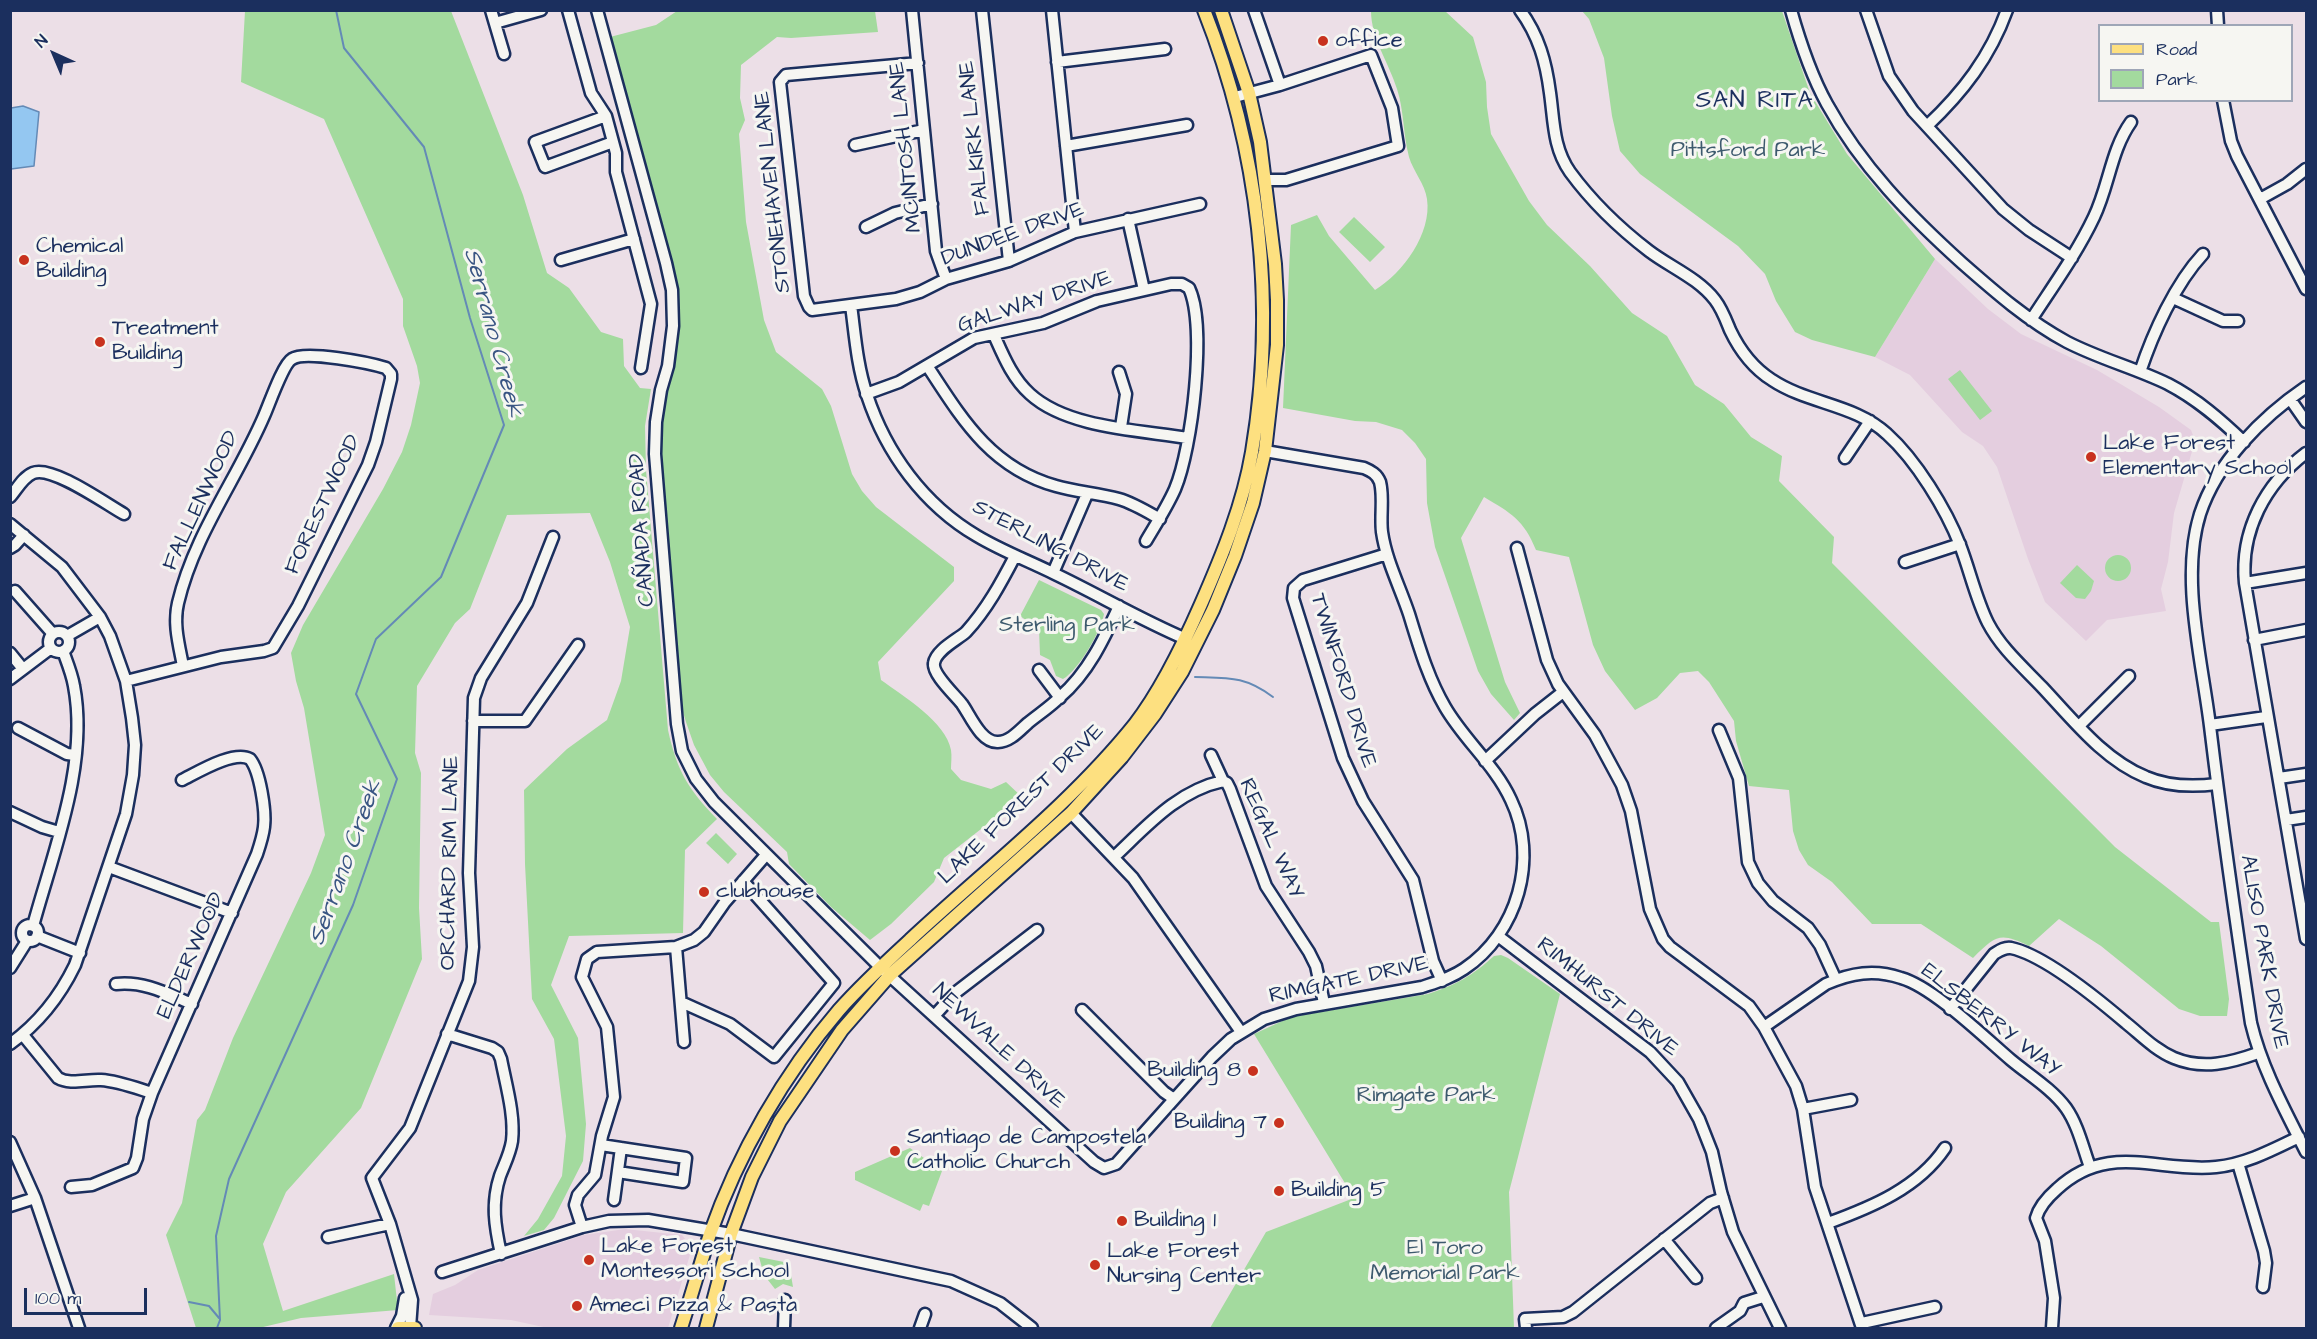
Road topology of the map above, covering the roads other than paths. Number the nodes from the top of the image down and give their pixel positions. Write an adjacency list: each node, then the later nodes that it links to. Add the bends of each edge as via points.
1 (491, 10): 15 (street)
2 (541, 10): 15 (street)
3 (568, 10): 24 (street, via 591,93)
4 (597, 10): 51 (street, CAÑADA ROAD, via 666,263)
5 (912, 10): 19 (street, MCINTOSH LANE)
6 (982, 10): 44 (street, FALKIRK LANE)
7 (1052, 10): 18 (street)
8 (1204, 10): 22 (main road, LAKE FOREST DRIVE)
9 (1221, 10): 21 (main road, LAKE FOREST DRIVE)
10 (1254, 10): 20 (street)
11 (1520, 10): 63 (street, via 1543,55 1557,148 1579,183 1617,225 1715,300 1739,347 1761,372 1795,393)
12 (1791, 10): 52 (street, via 1826,103 1871,171 1941,244)
13 (1866, 10): 27 (street, via 1889,76)
14 (2007, 10): 27 (street, via 1996,39 1974,75)
15 (495, 23): 17 (street)
16 (1165, 49): 18 (street)
17 (504, 54)
18 (1057, 62): 31 (street)
19 (918, 63): 28 (street, MCINTOSH LANE); 49 (street, STONEHAVEN LANE, via 783,77 778,85 806,302 812,310)
20 (1280, 85): 21 (street); 33 (street, via 1371,55 1392,108 1398,146 1286,180)
21 (1249, 93): 22 (street); 33 (main road, LAKE FOREST DRIVE)
22 (1235, 97): 95 (main road, LAKE FOREST DRIVE, via 1253,196 1261,277 1260,392 1251,456 1238,508 1221,559)
23 (2223, 102): 34 (street, via 2231,141)
24 (606, 117): 29 (street); 29 (street, via 536,142 545,167)
25 (2131, 122): 42 (street, via 2120,141 2102,199)
26 (1187, 125): 31 (street)
27 (1927, 126): 42 (street, via 2003,208)
28 (924, 130): 30 (street); 35 (street, MCINTOSH LANE)
29 (613, 142): 40 (street, via 616,172)
30 (855, 145)
31 (1066, 146): 39 (street)
32 (2307, 169): 34 (street)
33 (1264, 180): 68 (main road, LAKE FOREST DRIVE, via 1277,300 1277,345)
34 (2260, 199): 46 (street)
35 (932, 204): 38 (street, via 895,213); 45 (street, MCINTOSH LANE, via 936,251)
36 (1200, 204): 37 (street, DUNDEE DRIVE)
37 (1128, 219): 39 (street, DUNDEE DRIVE); 47 (street)
38 (866, 227)
39 (1075, 232): 44 (street, DUNDEE DRIVE)
40 (634, 239): 43 (street); 50 (street)
41 (2203, 254): 48 (street, via 2186,273)
42 (2072, 258): 52 (street)
43 (561, 260)
44 (1009, 261): 45 (street, DUNDEE DRIVE)
45 (945, 279): 49 (street, DUNDEE DRIVE, via 896,299)
46 (2307, 289)
47 (1144, 290): 54 (street, GALWAY DRIVE); 66 (street, GALWAY DRIVE, via 1171,284 1189,288 1194,307 1197,366)
48 (2174, 298): 53 (street, via 2223,321); 59 (street)
49 (846, 306): 61 (street, STERLING DRIVE)
50 (651, 311): 51 (street); 57 (street)
51 (673, 311): 131 (street, CAÑADA ROAD, via 672,341 656,422 656,454 677,724 682,751 696,778)
52 (2031, 320): 59 (street, via 2089,352)
53 (2238, 321)
54 (994, 334): 56 (street, GALWAY DRIVE, via 966,342); 65 (street, via 1015,377 1029,393 1076,420)
55 (290, 360): 101 (street, FALLENWOOD, via 203,536 182,588 176,624); 101 (street, FORESTWOOD, via 297,356 330,357 388,371 391,379 368,465 273,648)
56 (928, 367): 61 (street, GALWAY DRIVE); 72 (street, via 979,440 998,457 1053,485)
57 (641, 368)
58 (1119, 372): 65 (street, via 1126,394)
59 (2140, 372): 67 (street, via 2190,397)
60 (2307, 387): 62 (street, ALISO PARK DRIVE)
61 (866, 394): 83 (street, STERLING DRIVE, via 881,432 921,490 975,535)
62 (2290, 399): 64 (street); 67 (street, ALISO PARK DRIVE)
63 (1870, 421): 70 (street); 79 (street, via 1899,447 1926,482)
64 (2307, 422)
65 (1121, 427): 66 (street)
66 (1188, 438): 74 (street, via 1176,487)
67 (2244, 442): 112 (street, ALISO PARK DRIVE, via 2207,496 2192,553)
68 (1265, 451): 82 (street, RIMGATE DRIVE, via 1373,471 1381,484); 90 (main road, LAKE FOREST DRIVE, via 1253,503)
69 (2307, 453): 87 (street, via 2278,478 2257,511 2247,540)
70 (1845, 458)
71 (12, 491): 73 (street, via 31,474 46,472)
72 (1087, 494): 74 (street, via 1117,498); 85 (street)
73 (124, 514)
74 (1160, 519): 78 (street)
75 (11, 527): 76 (street)
76 (24, 534): 80 (street); 91 (street, via 62,567)
77 (553, 537): 111 (street, ORCHARD RIM LANE, via 527,603 481,678 474,698)
78 (1146, 541)
79 (1960, 544): 84 (street); 113 (street, via 1980,604 1996,637)
80 (10, 548)
81 (1516, 549): 107 (street, via 1547,660)
82 (1387, 554): 118 (street, RIMGATE DRIVE, via 1437,694); 146 (street, TWINFORD DRIVE, via 1303,580 1294,588 1293,598 1343,758 1363,801 1413,880 1433,961)
83 (1015, 556): 85 (street, STERLING DRIVE); 108 (street, via 978,619 934,661 936,673 986,738 998,742 1014,736)
84 (1905, 562)
85 (1053, 573): 89 (street, STERLING DRIVE)
86 (2307, 573): 87 (street)
87 (2245, 583): 96 (street)
88 (15, 591): 93 (street)
89 (1119, 606): 95 (street, STERLING DRIVE); 108 (street, via 1088,667)
90 (1213, 610): 95 (street); 109 (main road, LAKE FOREST DRIVE)
91 (100, 617): 94 (street); 106 (street)
92 (2307, 630): 96 (street)
93 (53, 634): 94 (street, via 62,632); 98 (street)
94 (67, 636): 99 (street, via 69,644)
95 (1186, 639): 109 (street, via 1184,655); 124 (main road, LAKE FOREST DRIVE, via 1137,721)
96 (2254, 640): 110 (street)
97 (578, 645): 111 (street, via 525,721)
98 (51, 648): 99 (street); 102 (street)
99 (63, 651): 117 (street, via 74,686 78,730)
100 (10, 653): 102 (street)
101 (183, 666): 106 (street)
102 (23, 669): 105 (street)
103 (1039, 670): 108 (street)
104 (2129, 676): 113 (street)
105 (10, 679)
106 (126, 681): 133 (street, via 135,745 133,775 126,814)
107 (1563, 692): 118 (street); 154 (street, via 1595,735 1622,785 1631,811 1650,909 1663,939 1749,1006)
108 (1060, 698)
109 (1164, 700): 126 (main road, LAKE FOREST DRIVE, via 1122,757)
110 (2266, 717): 112 (street); 120 (street)
111 (473, 721): 156 (street, ORCHARD RIM LANE, via 469,873 472,965)
112 (2210, 725): 123 (street, ALISO PARK DRIVE)
113 (2079, 726): 123 (street, via 2115,759 2149,779 2193,787)
114 (18, 728): 117 (street)
115 (1719, 730): 145 (street, via 1739,778 1748,862 1773,901 1808,928)
116 (1212, 755): 122 (street, REGAL WAY)
117 (75, 756): 130 (street)
118 (1485, 761): 139 (street, RIMGATE DRIVE, via 1511,800 1522,835 1522,883)
119 (2307, 774): 120 (street)
120 (2279, 778): 128 (street)
121 (182, 780): 136 (street, ELDERWOOD, via 239,756 250,759 255,767 264,825 257,854)
122 (1222, 781): 132 (street, via 1166,807); 149 (street, REGAL WAY, via 1230,789 1266,886 1316,966)
123 (2217, 784): 160 (street, ALISO PARK DRIVE)
124 (1078, 786): 126 (main road); 129 (main road, LAKE FOREST DRIVE)
125 (10, 812): 130 (street)
126 (1071, 813): 129 (main road); 132 (street); 144 (main road, LAKE FOREST DRIVE)
127 (2307, 817): 128 (street)
128 (2286, 820): 134 (street)
129 (1036, 826): 144 (main road, LAKE FOREST DRIVE)
130 (59, 832): 138 (street)
131 (766, 855): 135 (street); 144 (street, CAÑADA ROAD)
132 (1114, 857): 155 (street, via 1147,896)
133 (109, 867): 136 (street); 142 (street)
134 (2301, 876): 140 (street)
135 (743, 881): 141 (street, via 704,932); 148 (street, via 834,983 774,1057 730,1024)
136 (232, 913): 150 (street, ELDERWOOD)
137 (1037, 930): 153 (street, via 955,993)
138 (32, 934): 142 (street); 143 (street)
139 (1498, 936): 146 (street, RIMGATE DRIVE, via 1474,962); 177 (street, RIMHURST DRIVE, via 1667,1069 1700,1119)
140 (2307, 939)
141 (676, 947): 148 (street); 167 (street, via 597,952 587,959 582,977 607,1027 615,1097)
142 (80, 953): 157 (street, via 55,999)
143 (10, 968)
144 (885, 971): 153 (street, NEWVALE DRIVE); 183 (main road, LAKE FOREST DRIVE, via 839,1009 778,1094 741,1161); 184 (main road, LAKE FOREST DRIVE, via 780,1121 752,1177)
145 (1836, 980): 151 (street, ELSBERRY WAY, via 1864,973 1903,978); 154 (street, ELSBERRY WAY)
146 (1442, 981): 149 (street, RIMGATE DRIVE)
147 (116, 984): 150 (street, via 144,984)
148 (681, 1002): 158 (street)
149 (1324, 1003): 155 (street, RIMGATE DRIVE, via 1264,1018)
150 (192, 1004): 161 (street, ELDERWOOD)
151 (1950, 1009): 160 (street, via 1994,954 2011,948 2088,992 2153,1046 2175,1058 2220,1064); 172 (street, ELSBERRY WAY, via 2066,1108)
152 (1082, 1010): 162 (street)
153 (935, 1016): 173 (street, NEWVALE DRIVE, via 1094,1162)
154 (1764, 1027): 164 (street, via 1796,1086)
155 (1241, 1032): 162 (street, RIMGATE DRIVE)
156 (447, 1034): 181 (street, ORCHARD RIM LANE, via 410,1128 372,1178); 187 (street, via 492,1048 501,1059 513,1129 494,1208)
157 (23, 1035): 159 (street); 161 (street, via 64,1082 101,1080)
158 (684, 1042)
159 (10, 1044)
160 (2258, 1053): 165 (street, ALISO PARK DRIVE)
161 (152, 1093): 175 (street, ELDERWOOD, via 133,1168 92,1185)
162 (1174, 1099): 173 (street, RIMGATE DRIVE, via 1116,1164)
163 (1851, 1100): 164 (street)
164 (1803, 1109): 180 (street, via 1815,1187)
165 (2299, 1137): 170 (street, ALISO PARK DRIVE); 171 (street)
166 (10, 1142): 176 (street)
167 (601, 1145): 168 (street); 182 (street, via 595,1175 578,1195 575,1205)
168 (621, 1148): 174 (street); 174 (street, via 687,1158 684,1182)
169 (1945, 1148): 180 (street, via 1933,1166 1879,1203)
170 (2307, 1152)
171 (2238, 1163): 172 (street, via 2191,1168 2123,1161); 190 (street, via 2264,1251)
172 (2090, 1167): 209 (street, via 2055,1191 2036,1218 2045,1241 2054,1298)
173 (1108, 1168)
174 (618, 1172): 178 (street)
175 (71, 1187)
176 (35, 1198): 179 (street); 198 (street)
177 (1723, 1198): 186 (street, via 1710,1203); 192 (street, RIMHURST DRIVE, via 1733,1232)
178 (614, 1200)
179 (10, 1206)
180 (1828, 1223): 196 (street)
181 (390, 1224): 185 (street); 191 (street)
182 (582, 1227): 183 (street, via 609,1221 648,1220); 187 (street)
183 (711, 1231): 184 (street); 201 (main road, LAKE FOREST DRIVE)
184 (731, 1234): 202 (main road, LAKE FOREST DRIVE); 205 (street, via 951,1281 1000,1303)
185 (328, 1237)
186 (1664, 1239): 189 (street); 206 (street, via 1573,1312 1563,1317 1525,1319)
187 (501, 1254): 188 (street)
188 (442, 1272)
189 (1696, 1278)
190 (2264, 1287)
191 (408, 1290): 197 (street, via 412,1300); 199 (street)
192 (1763, 1297): 207 (street, via 1757,1305 1740,1311); 208 (street, RIMHURST DRIVE)
193 (785, 1300): 203 (street)
194 (1935, 1307): 196 (street)
195 (925, 1314): 204 (street)
196 (1862, 1326)
197 (410, 1328): 199 (main road); 200 (main road)
198 (79, 1329)
199 (397, 1329)
200 (415, 1329)
201 (681, 1329)
202 (706, 1329)
203 (784, 1329)
204 (920, 1329)
205 (1032, 1329)
206 (1526, 1329)
207 (1716, 1329)
208 (1780, 1329)
209 (2052, 1329)

